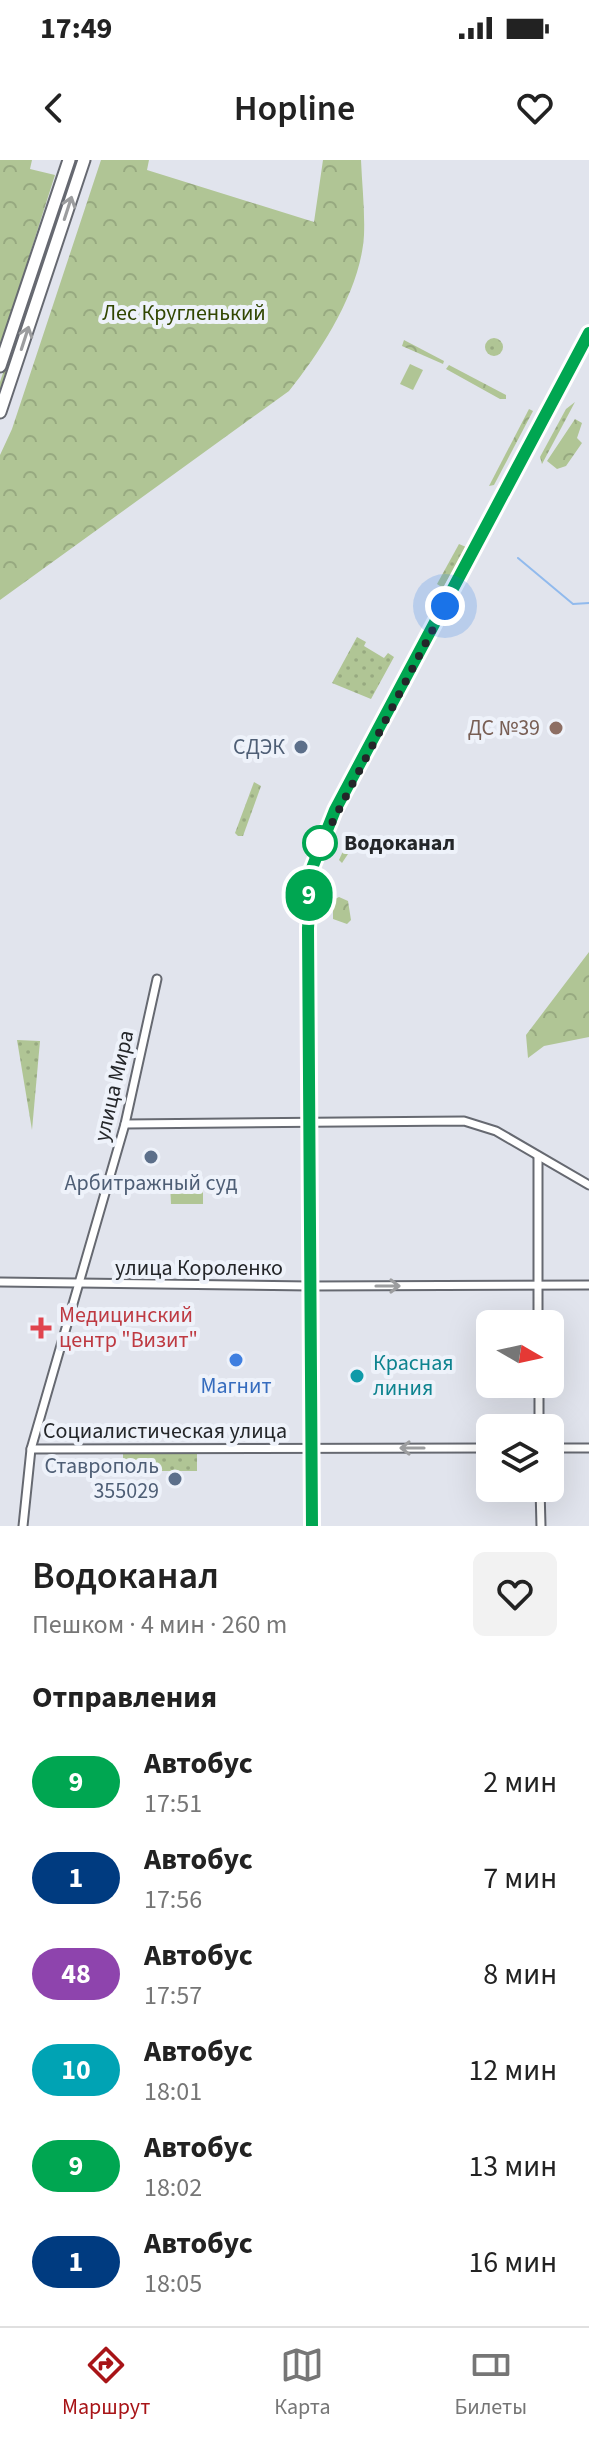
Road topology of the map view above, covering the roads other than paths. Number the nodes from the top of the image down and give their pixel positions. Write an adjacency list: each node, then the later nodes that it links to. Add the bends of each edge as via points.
1 (69, 160): 6 (main road)
2 (84, 160): 7 (main road, one-way to 2)
3 (589, 333): 5 (main road)
4 (589, 343): 5 (main road)
5 (579, 357): 9 (main road, via 317,852 309,906)
6 (0, 366)
7 (1, 407)
8 (157, 979): 10 (street, улица Мира)
9 (310, 1122): 10 (street); 11 (street, via 464,1121 496,1131); 16 (main road)
10 (125, 1124): 14 (street, улица Мира)
11 (538, 1156): 12 (street); 17 (street)
12 (589, 1185)
13 (0, 1282): 14 (street, улица Короленко)
14 (80, 1284): 16 (street, улица Короленко); 23 (street, улица Мира)
15 (589, 1285): 17 (street, улица Короленко)
16 (310, 1286): 17 (street, улица Короленко, one-way to 17); 19 (main road)
17 (538, 1286): 18 (street)
18 (538, 1310)
19 (312, 1448): 20 (street, Социалистическая улица, one-way to 19); 23 (street, Социалистическая улица); 26 (main road)
20 (476, 1448)
21 (564, 1448): 22 (street)
22 (589, 1448)
23 (31, 1449): 25 (street, улица Мира)
24 (540, 1502): 27 (street)
25 (23, 1526)
26 (312, 1526)
27 (541, 1526)

